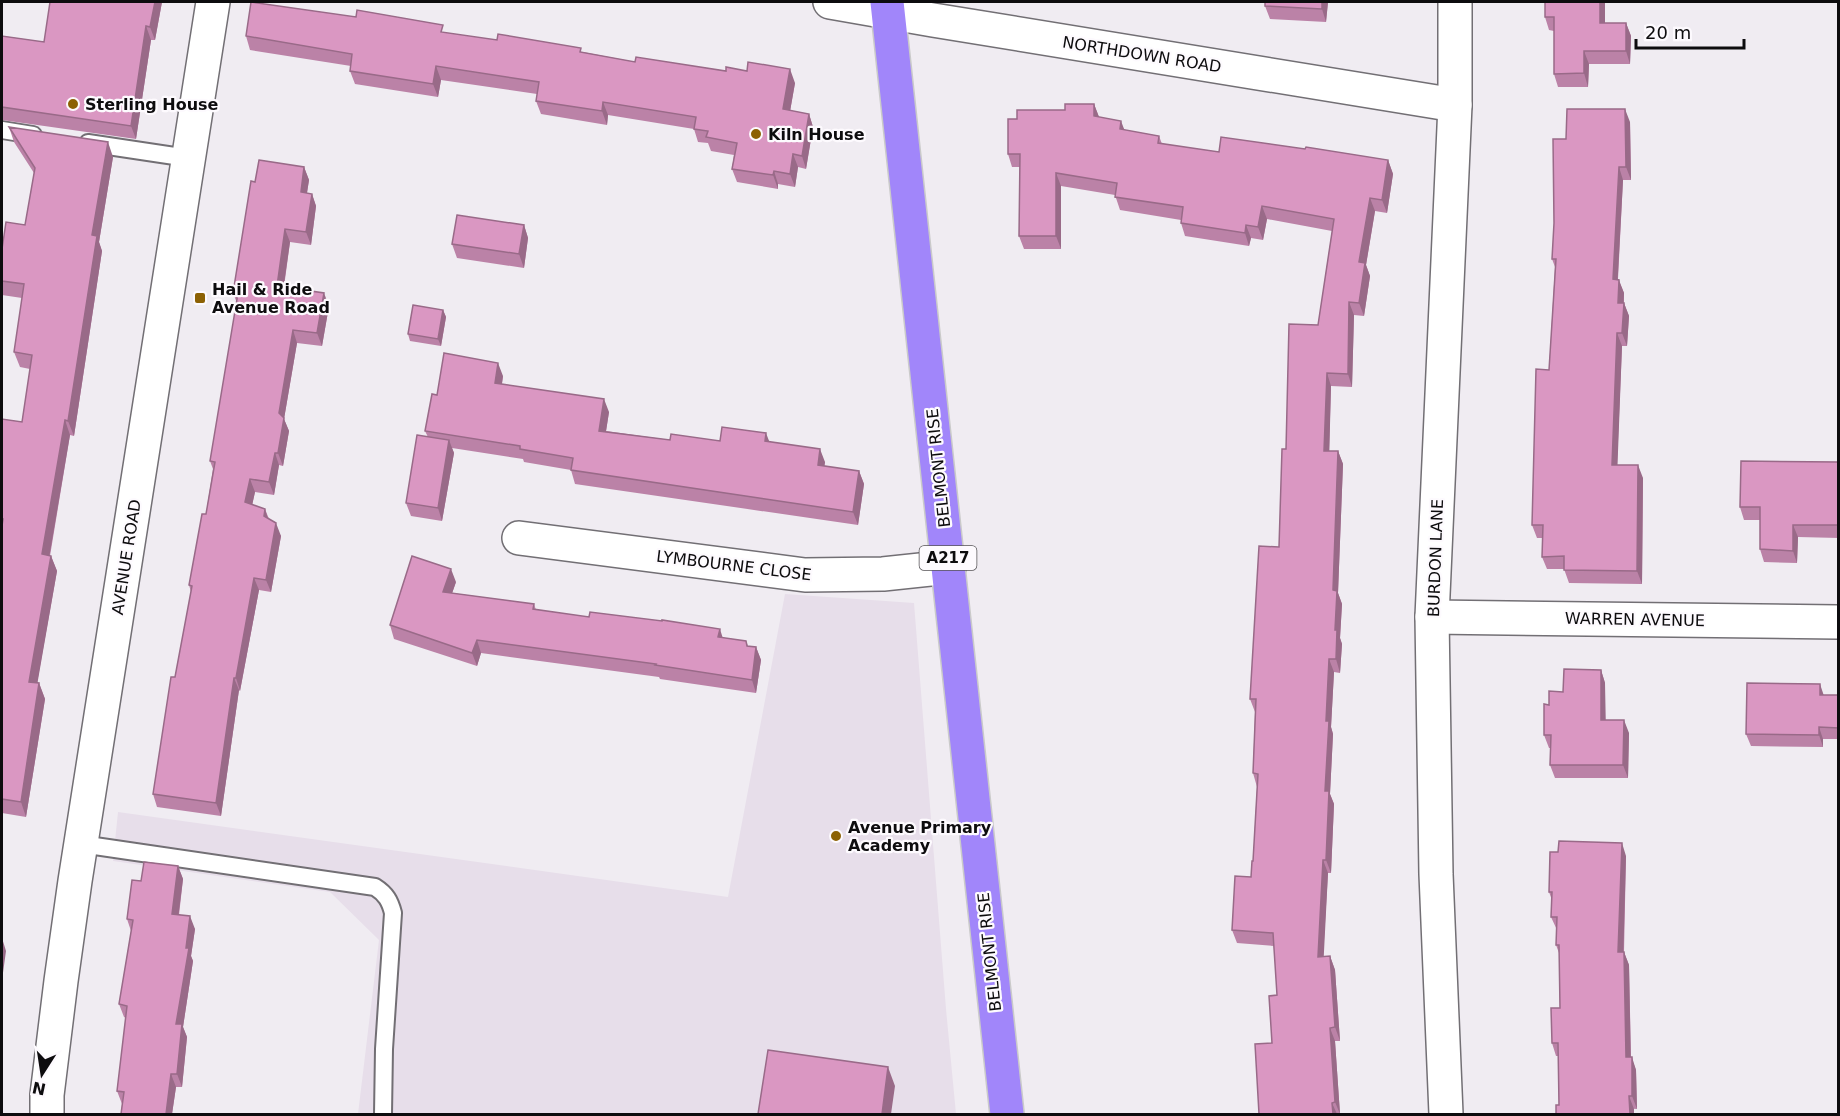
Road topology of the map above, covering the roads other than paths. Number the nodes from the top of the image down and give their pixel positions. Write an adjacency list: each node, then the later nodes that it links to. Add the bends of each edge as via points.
1 (213, 2): 9 (street, AVENUE ROAD)
2 (830, 2): 4 (street, NORTHDOWN ROAD)
3 (1455, 2): 5 (street, BURDON LANE)
4 (887, 7): 5 (street, NORTHDOWN ROAD); 11 (highway, BELMONT RISE / A217)
5 (1455, 105): 12 (street, BURDON LANE)
6 (2, 130): 7 (lane)
7 (48, 137)
8 (72, 141): 9 (lane)
9 (188, 158): 14 (street, AVENUE ROAD)
10 (519, 538): 11 (street, LYMBOURNE CLOSE, via 805,575 883,574)
11 (949, 567): 17 (highway, BELMONT RISE / A217)
12 (1432, 617): 13 (street, WARREN AVENUE); 18 (street, BURDON LANE, via 1436,874)
13 (1839, 622)
14 (81, 844): 15 (street, AVENUE ROAD); 16 (lane, via 382,891 393,913)
15 (47, 1114)
16 (383, 1114)
17 (1007, 1114)
18 (1446, 1114)

